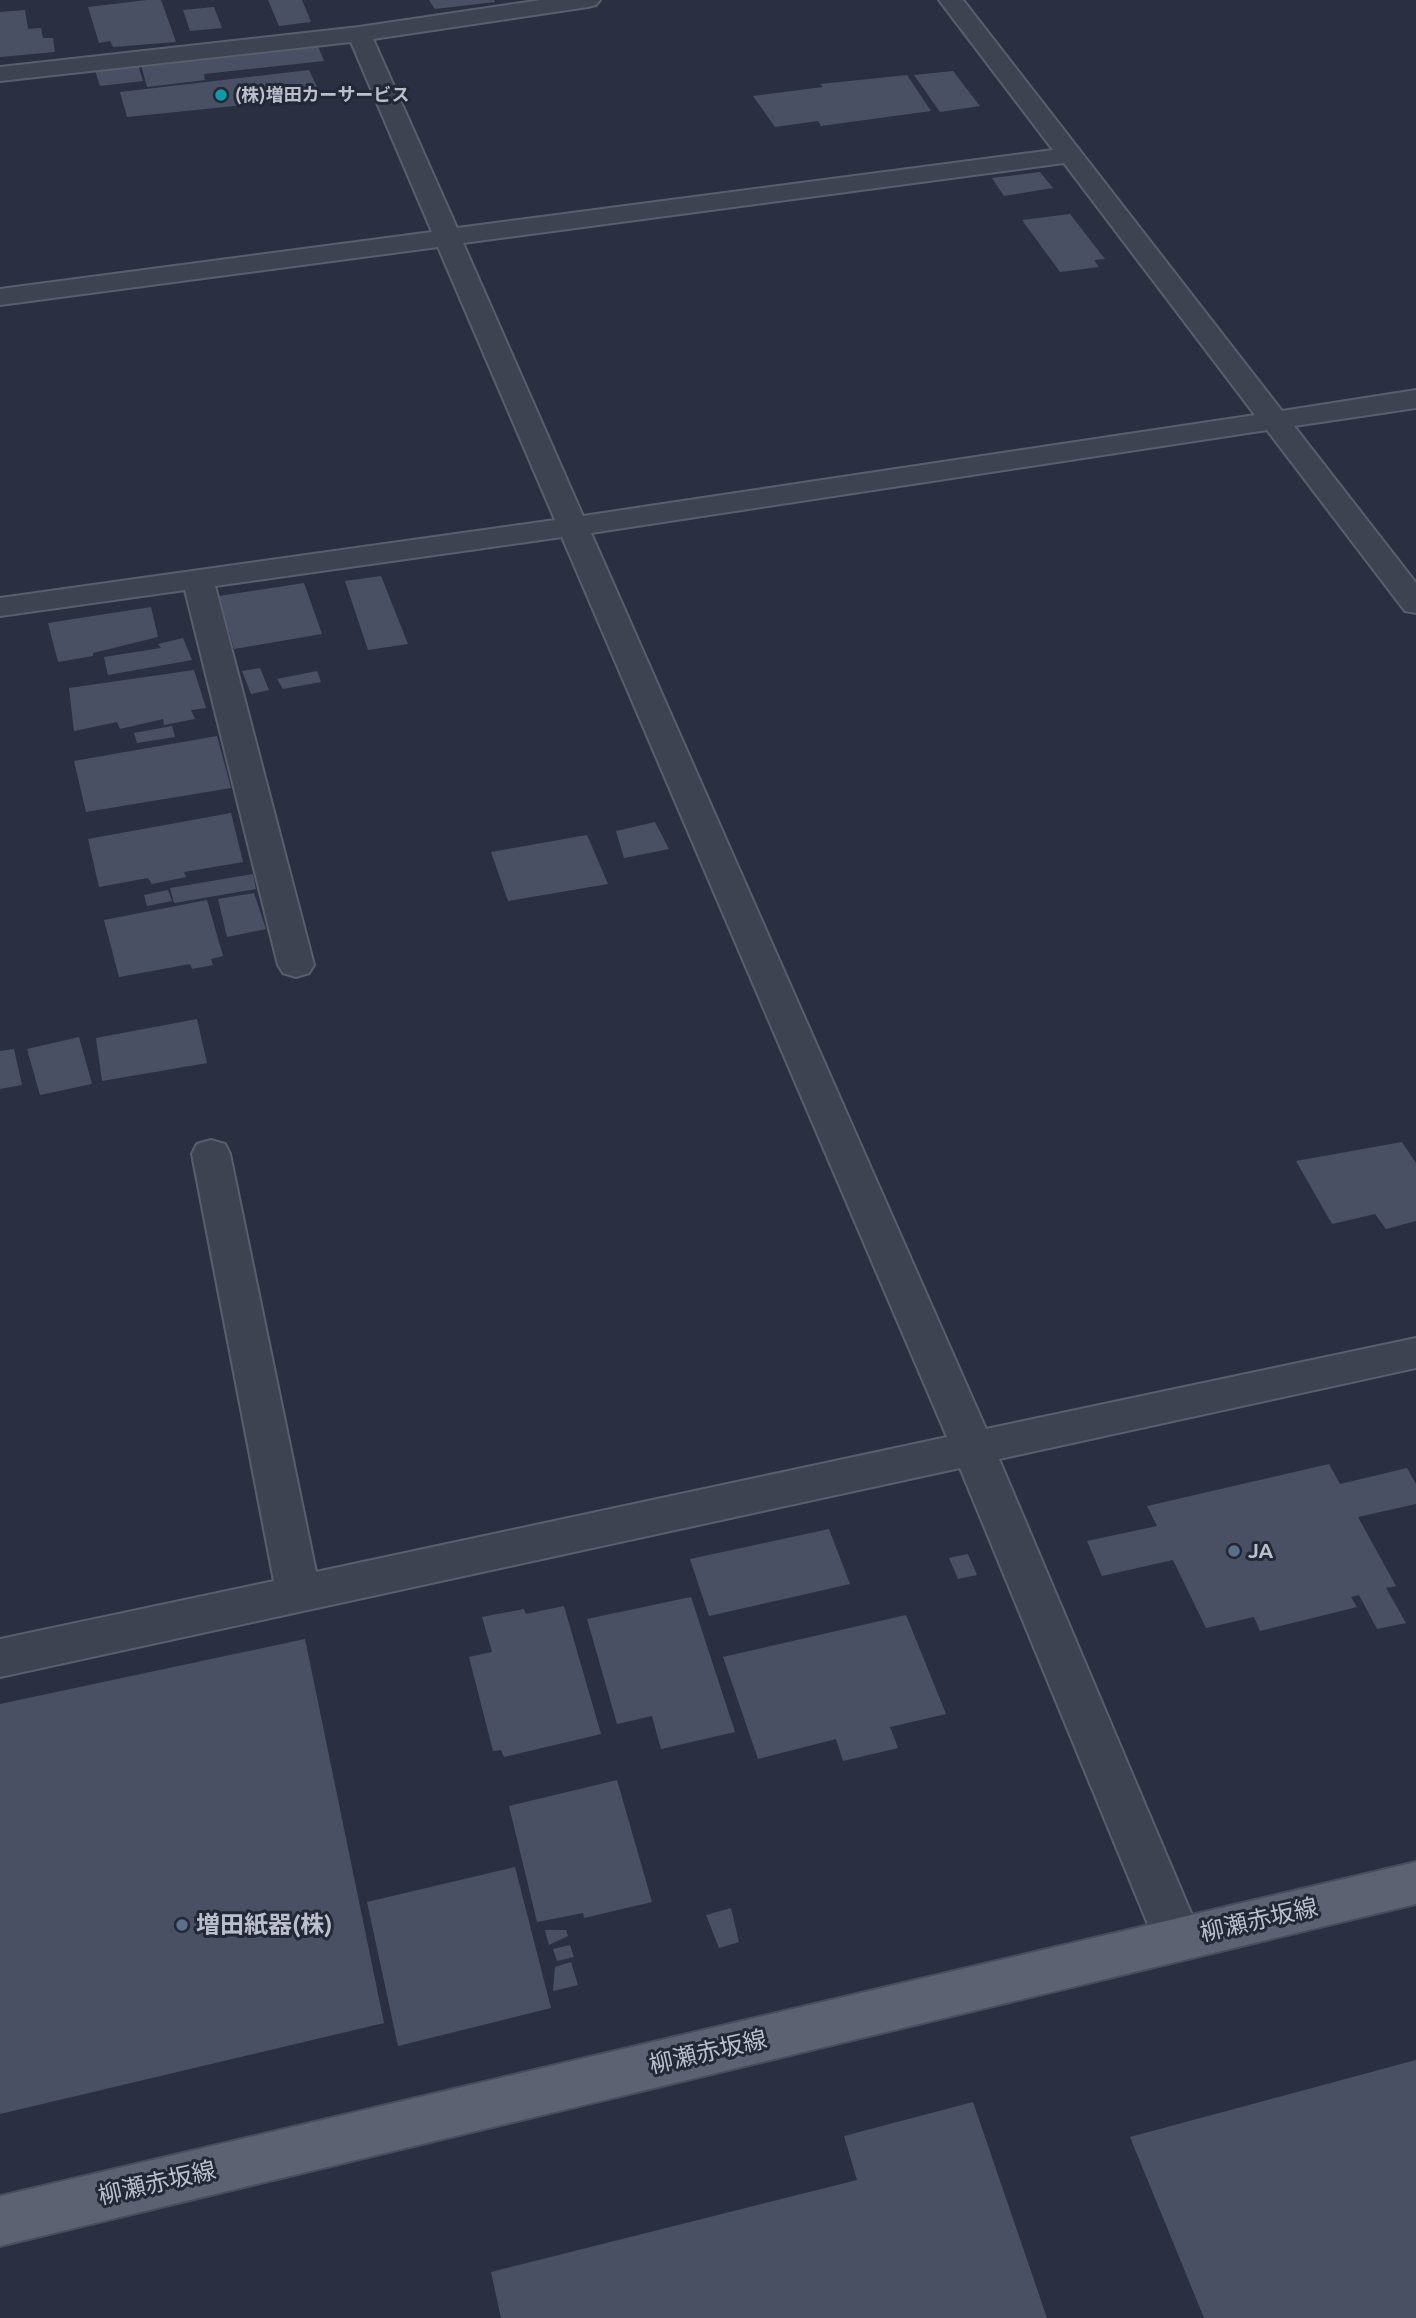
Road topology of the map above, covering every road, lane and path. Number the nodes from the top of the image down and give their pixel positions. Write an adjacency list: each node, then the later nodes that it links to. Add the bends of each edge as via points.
1 (588, 0): 3 (street)
2 (951, 0): 5 (street)
3 (359, 34): 4 (street); 6 (street)
4 (0, 74)
5 (1069, 156): 6 (street); 9 (street)
6 (447, 238): 7 (street); 10 (street)
7 (0, 297)
8 (1416, 399): 9 (street)
9 (1274, 420): 10 (street); 12 (street)
10 (571, 527): 11 (street); 17 (street)
11 (198, 579): 13 (street); 14 (street)
12 (1416, 604)
13 (0, 607)
14 (296, 965)
15 (211, 1154): 18 (street)
16 (1416, 1353): 17 (street)
17 (973, 1448): 18 (street); 21 (street)
18 (298, 1593): 19 (street)
19 (0, 1658)
20 (1416, 1883): 21 (main road, 柳瀬赤坂線)
21 (1178, 1939): 22 (main road, 柳瀬赤坂線)
22 (0, 2221)

